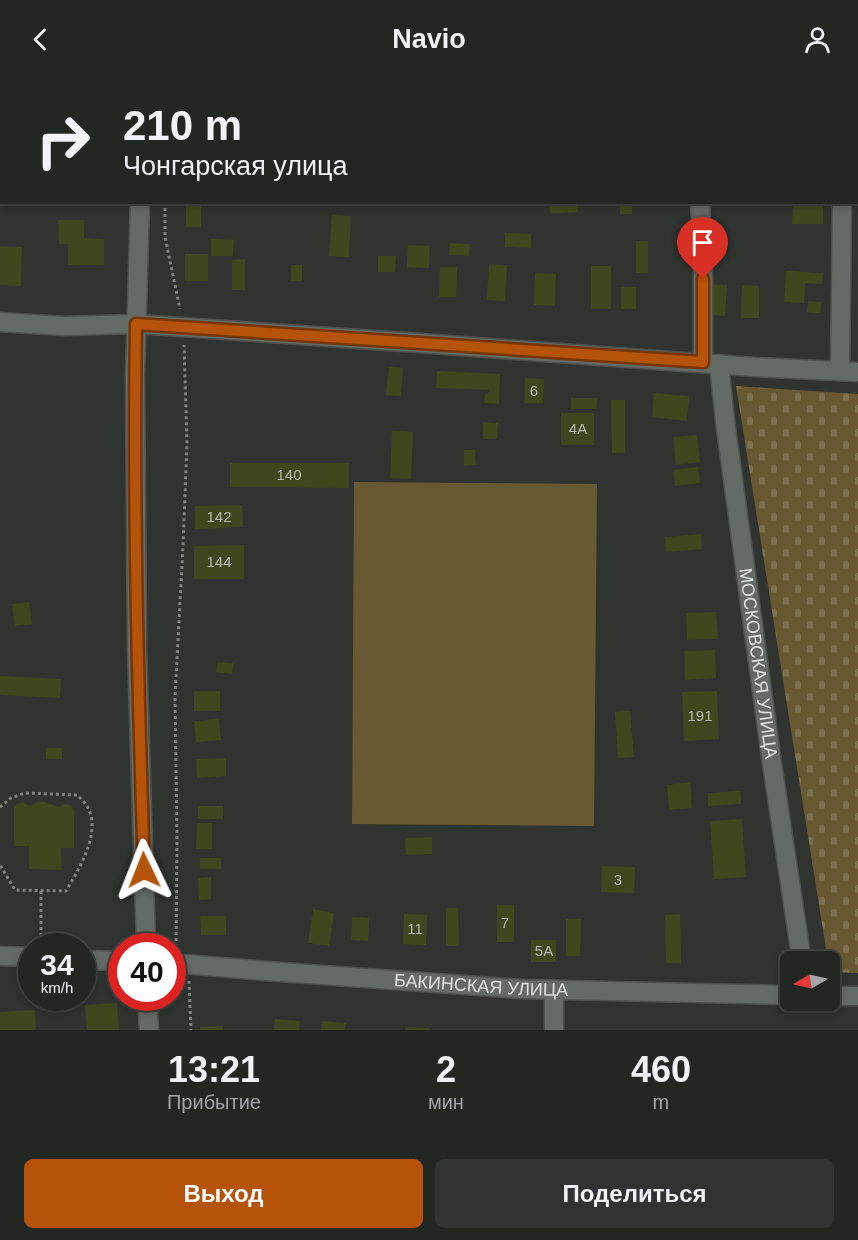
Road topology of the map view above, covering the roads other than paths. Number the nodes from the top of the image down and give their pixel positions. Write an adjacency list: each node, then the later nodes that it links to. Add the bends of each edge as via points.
1 (140, 204): 5 (street)
2 (700, 204): 6 (street, МОСКОВСКАЯ УЛИЦА)
3 (842, 204): 7 (street)
4 (0, 322): 5 (street, via 63,326)
5 (136, 324): 6 (street); 8 (street, via 137,648)
6 (711, 363): 7 (street); 9 (street, МОСКОВСКАЯ УЛИЦА, via 729,455)
7 (849, 371)
8 (146, 933)
9 (800, 951)
10 (0, 956): 11 (street)
11 (18, 957)
12 (186, 965): 13 (street, БАКИНСКАЯ УЛИЦА)
13 (554, 989): 14 (street, БАКИНСКАЯ УЛИЦА); 19 (street)
14 (780, 995)
15 (840, 996): 16 (street)
16 (858, 996)
17 (148, 1011): 18 (street)
18 (149, 1030)
19 (554, 1030)

